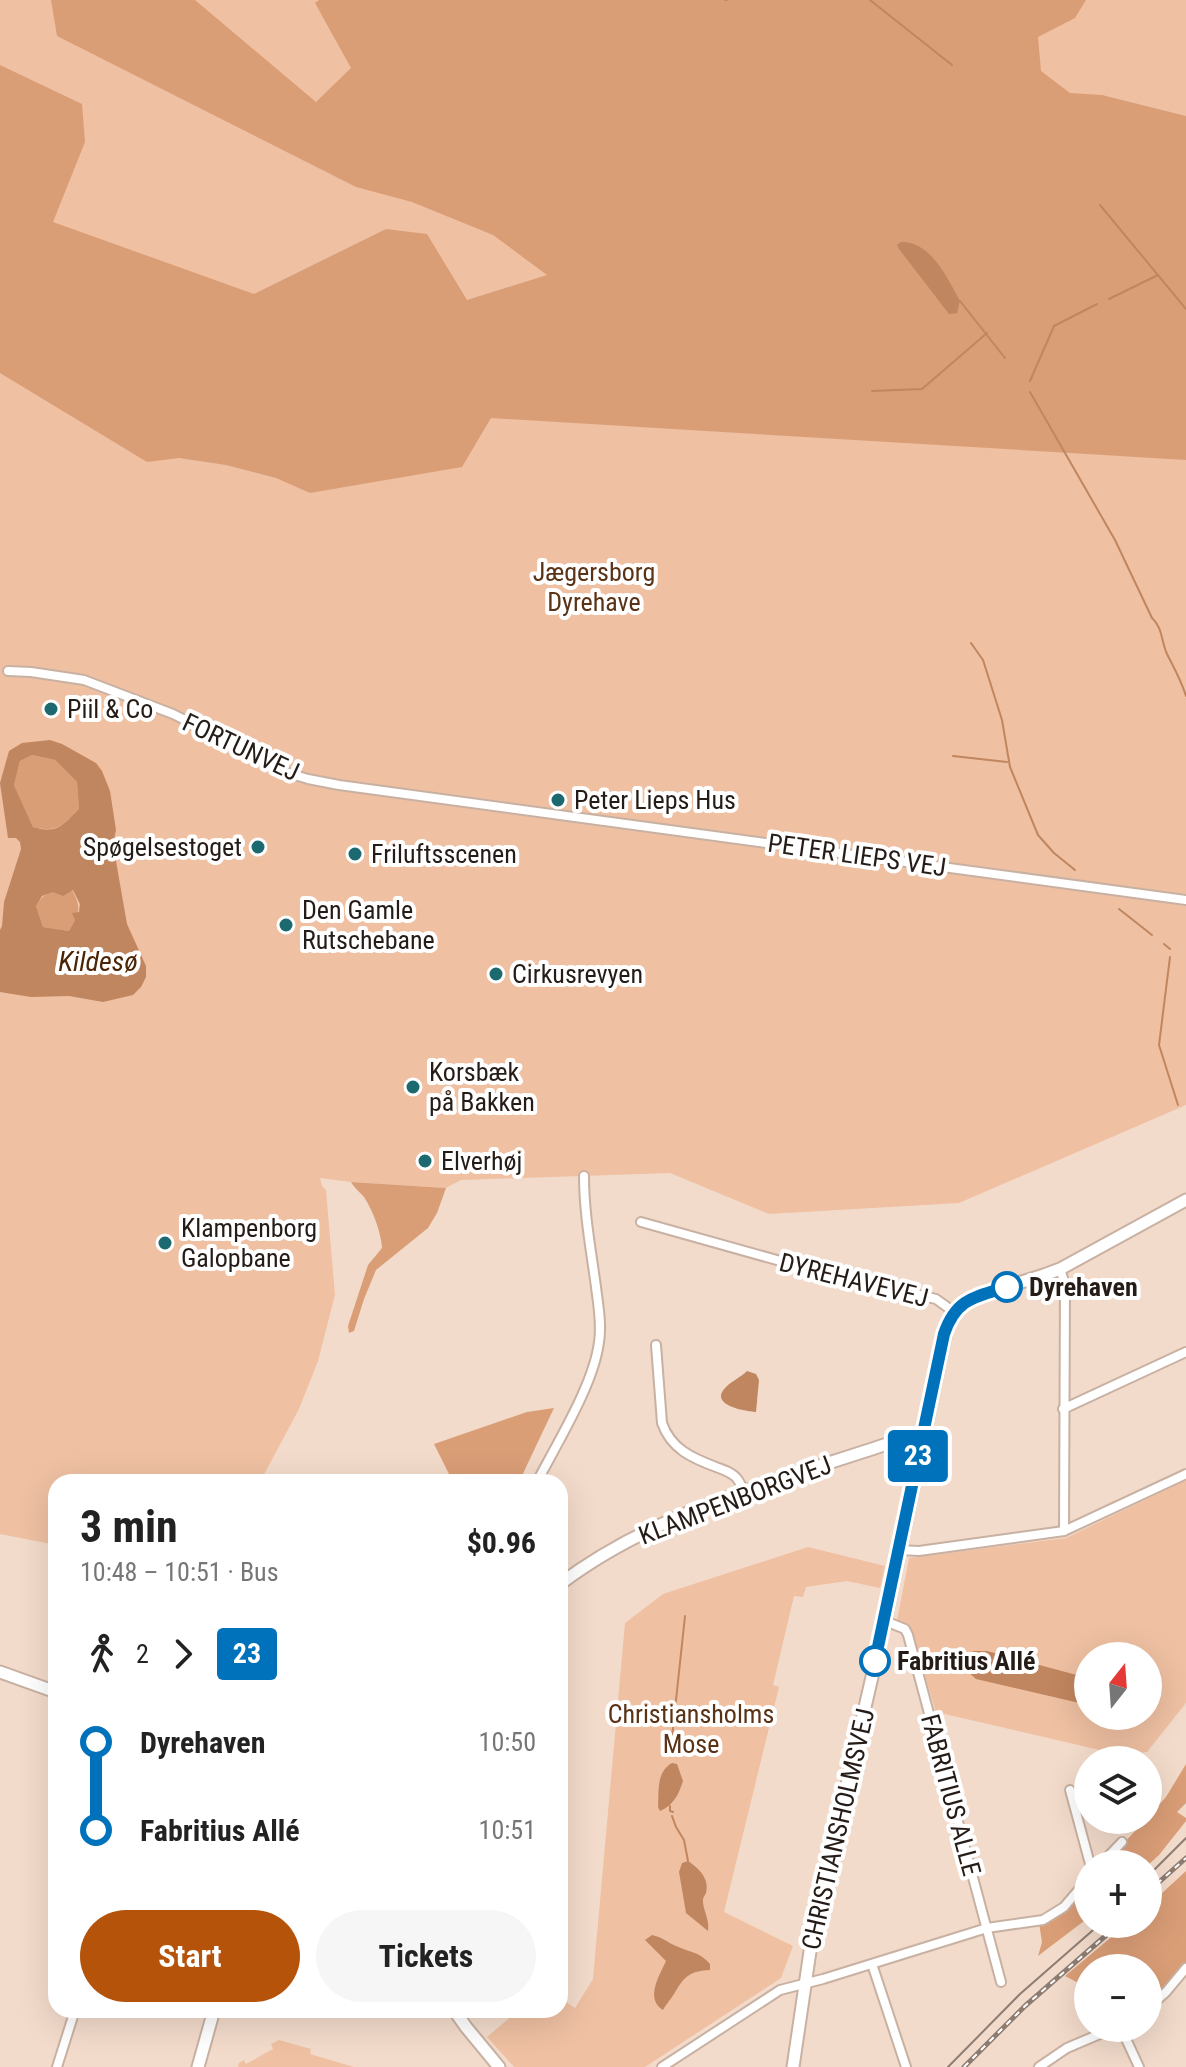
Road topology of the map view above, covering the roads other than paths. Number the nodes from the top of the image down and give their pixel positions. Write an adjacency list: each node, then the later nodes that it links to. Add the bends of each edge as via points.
1 (8, 671): 2 (street, FORTUNVEJ, via 84,680 199,727 275,769 308,779)
2 (527, 811): 3 (street, PETER LIEPS VEJ)
3 (1186, 900)
4 (584, 1176): 13 (street, via 600,1339 585,1388)
5 (1186, 1200): 7 (street, DYREHAVEVEJ)
6 (641, 1222): 8 (street, DYREHAVEVEJ, via 936,1299)
7 (1060, 1269): 8 (street, DYREHAVEVEJ, via 973,1297); 11 (street, via 1065,1284)
8 (954, 1312): 12 (street, CHRISTIANSHOLMSVEJ, via 944,1334)
9 (656, 1345): 15 (street, via 666,1434 682,1451 738,1478)
10 (1186, 1352): 11 (street)
11 (1063, 1409): 16 (street)
12 (920, 1446): 15 (street, KLAMPENBORGVEJ, via 887,1444); 17 (street, CHRISTIANSHOLMSVEJ)
13 (541, 1474)
14 (1186, 1474): 16 (street)
15 (744, 1492): 18 (street, KLAMPENBORGVEJ, via 634,1537)
16 (1064, 1531): 17 (street)
17 (899, 1550): 19 (street, CHRISTIANSHOLMSVEJ)
18 (568, 1579)
19 (885, 1621): 27 (street, FABRITIUS ALLE, via 908,1635); 31 (street, CHRISTIANSHOLMSVEJ)
20 (0, 1672): 21 (street)
21 (48, 1689)
22 (1070, 1790): 24 (street)
23 (1122, 1842): 25 (street)
24 (1086, 1850)
25 (1114, 1850)
26 (1074, 1895): 27 (street, via 1043,1920)
27 (987, 1928): 28 (street); 30 (street, FABRITIUS ALLE)
28 (872, 1964): 31 (street); 43 (street)
29 (1186, 1968): 32 (street)
30 (1001, 1982)
31 (805, 1984): 41 (street, via 780,1990); 42 (street, CHRISTIANSHOLMSVEJ)
32 (1162, 1996)
33 (72, 2018): 38 (street)
34 (212, 2018): 39 (street)
35 (460, 2018): 40 (street)
36 (1081, 2042): 44 (street)
37 (1127, 2042): 45 (street)
38 (57, 2067)
39 (198, 2067)
40 (499, 2067)
41 (662, 2067)
42 (793, 2067)
43 (906, 2067)
44 (1039, 2067)
45 (1139, 2067)

